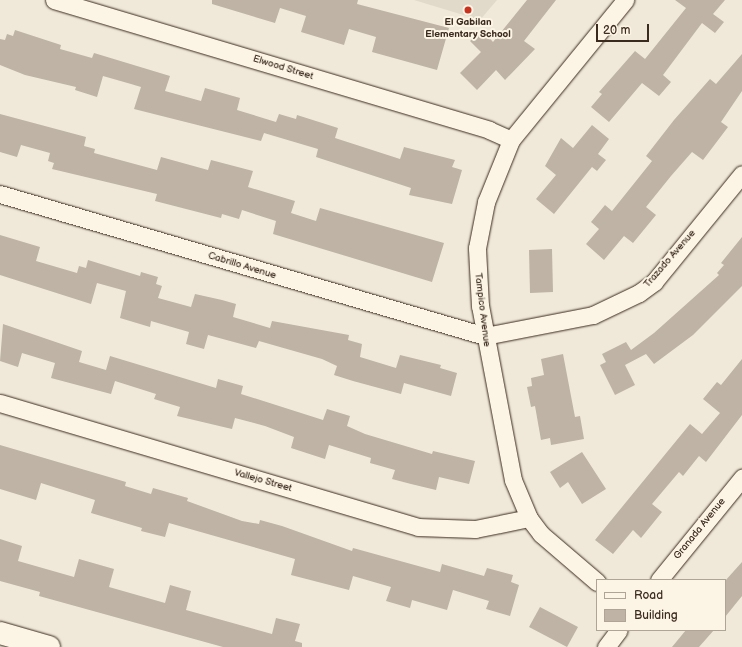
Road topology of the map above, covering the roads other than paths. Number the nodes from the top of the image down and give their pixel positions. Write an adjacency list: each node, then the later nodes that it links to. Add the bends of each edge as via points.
1 (54, 0): 3 (street, Elwood Street, via 489,130)
2 (625, 0): 3 (street, Tampico Avenue)
3 (511, 140): 6 (street, Tampico Avenue, via 489,191 479,236 477,272)
4 (742, 174): 6 (street, Trazado Avenue, via 654,282 639,294 593,315)
5 (0, 194): 6 (street, Cabrillo Avenue)
6 (485, 336): 9 (street, Tampico Avenue, via 513,480)
7 (0, 403): 9 (street, Vallejo Street, via 418,527 475,529)
8 (742, 478): 10 (street, Granada Avenue)
9 (529, 518): 11 (street, Tampico Avenue, via 554,548)
10 (660, 579)
11 (596, 581)
12 (618, 631): 15 (street)
13 (0, 633): 14 (main road)
14 (49, 647)
15 (606, 647)

